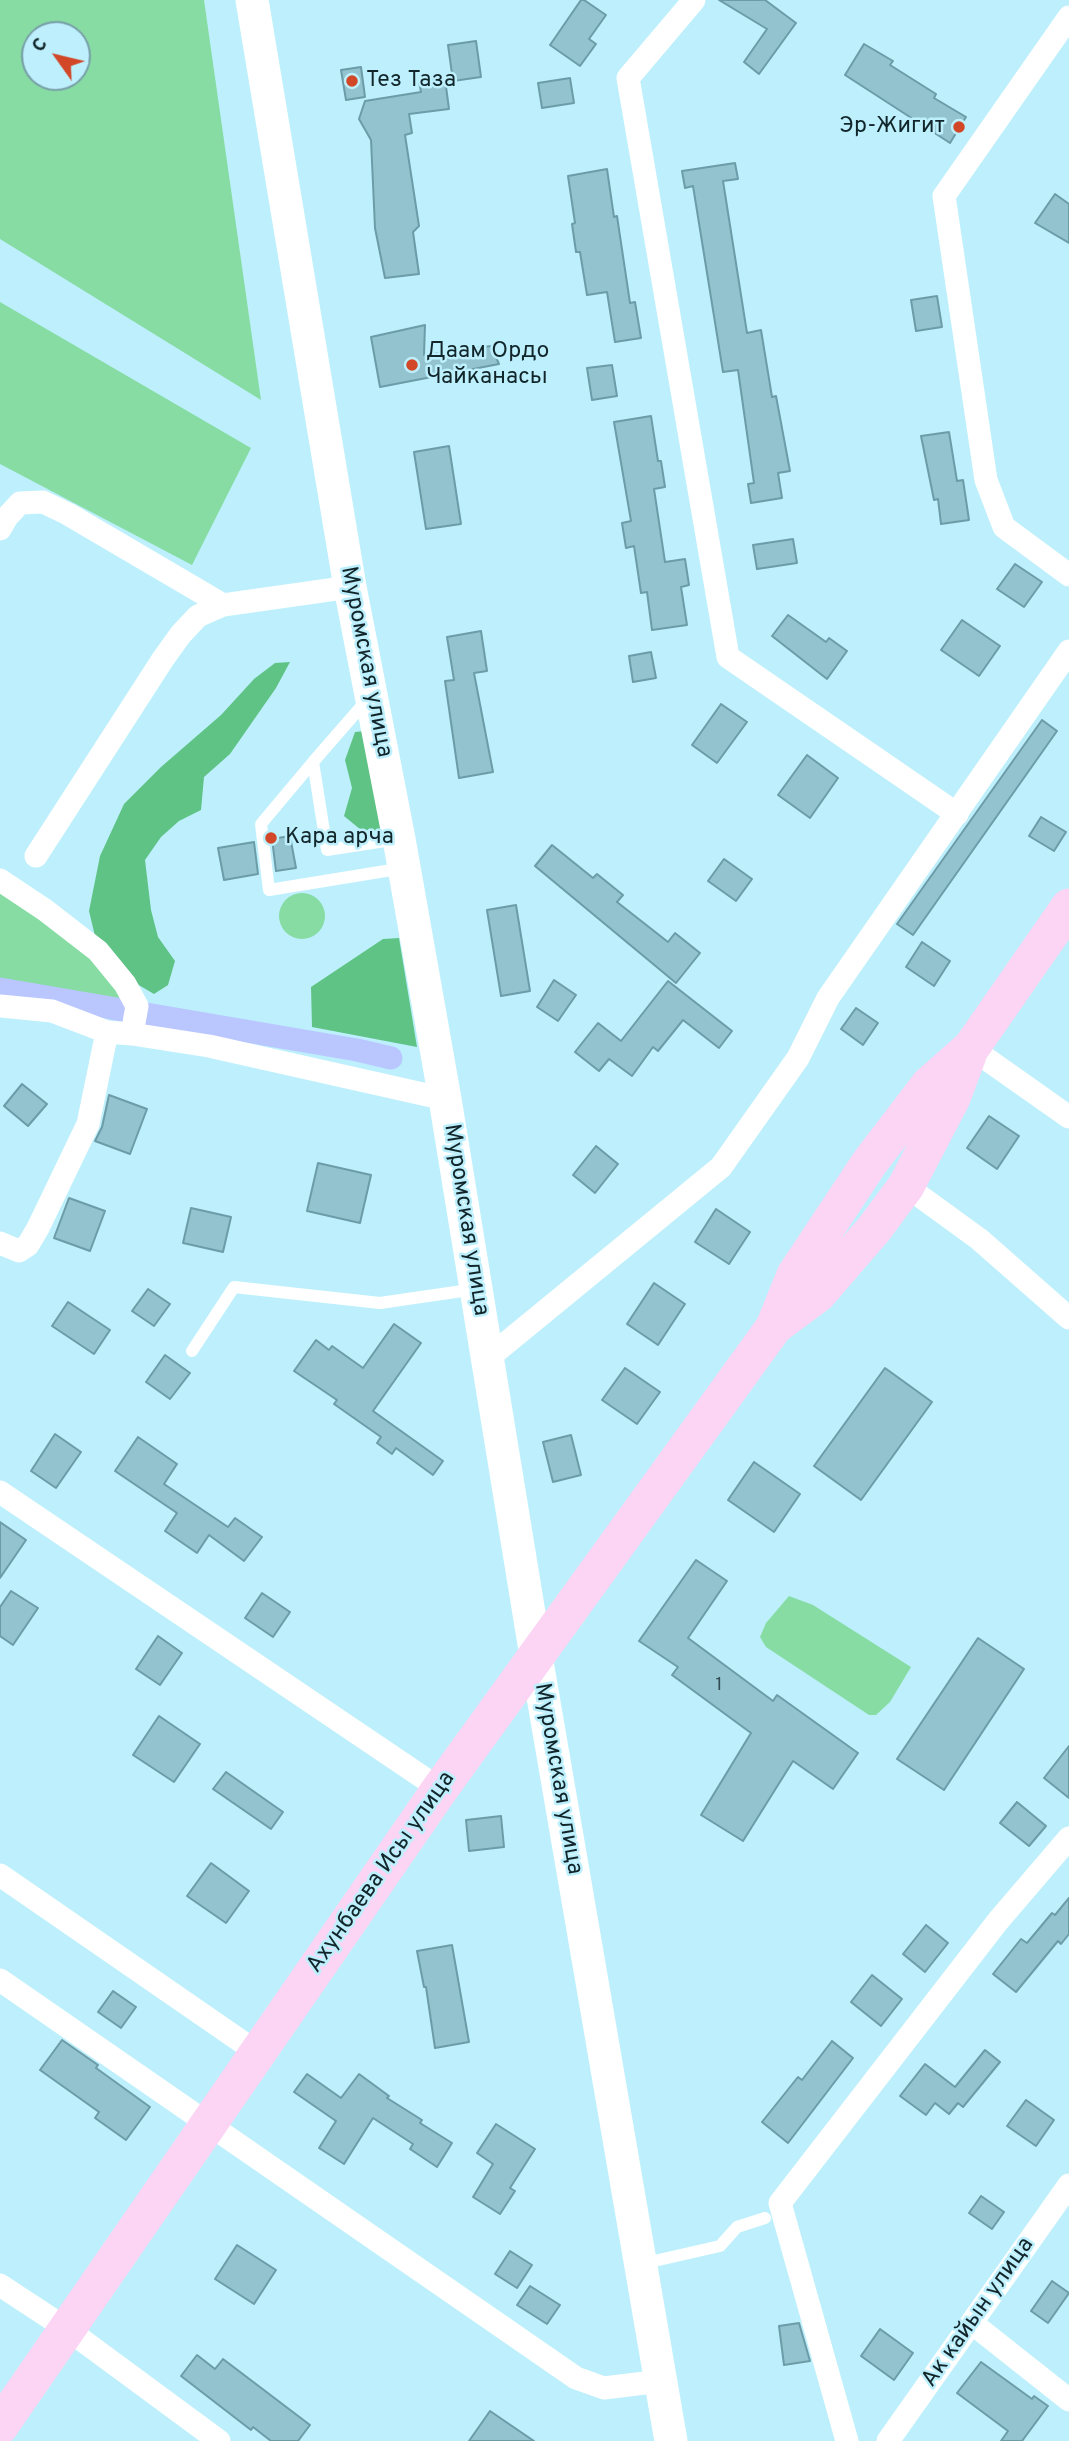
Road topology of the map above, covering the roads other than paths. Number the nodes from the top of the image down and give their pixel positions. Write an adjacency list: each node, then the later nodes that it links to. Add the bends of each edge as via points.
1 (252, 0): 6 (main road, Муромская улица)
2 (694, 0): 11 (street, via 628,78 728,657)
3 (1069, 17): 5 (street, via 944,196 986,480 1004,527)
4 (0, 529): 7 (street, via 20,503 43,502)
5 (1069, 575)
6 (350, 587): 7 (street); 9 (main road, Муромская улица)
7 (223, 605): 13 (street, via 198,616 181,634)
8 (1069, 651): 11 (street)
9 (372, 694): 10 (lane); 12 (main road, Муромская улица)
10 (313, 762): 12 (lane, via 327,850); 12 (lane, via 261,824 270,890)
11 (957, 814): 28 (street, via 828,998 798,1058 721,1167)
12 (401, 853): 20 (main road, Муромская улица)
13 (36, 856)
14 (0, 880): 17 (street, via 98,951 125,984)
15 (1069, 907): 19 (main road, Ахунбаева Исы улица)
16 (0, 1006): 18 (street, via 52,1011)
17 (135, 1020): 18 (street); 20 (street, via 209,1046)
18 (107, 1032): 23 (street, via 88,1124 38,1228 19,1251)
19 (971, 1048): 21 (street); 22 (main road, Ахунбаева Исы улица, via 952,1098); 26 (main road, Ахунбаева Исы улица, via 929,1085 870,1162 795,1275)
20 (445, 1099): 24 (main road, Муромская улица)
21 (1069, 1118)
22 (906, 1186): 25 (street, via 979,1240); 26 (main road, Ахунбаева Исы улица, via 818,1294)
23 (0, 1243)
24 (476, 1289): 27 (lane, via 380,1303 234,1287); 28 (main road, Муромская улица)
25 (1069, 1318)
26 (774, 1327): 30 (main road, Ахунбаева Исы улица)
27 (192, 1352)
28 (488, 1358): 30 (main road, Муромская улица)
29 (0, 1492): 31 (street)
30 (536, 1656): 31 (main road, Ахунбаева Исы улица); 39 (main road, Муромская улица)
31 (440, 1789): 35 (main road, Ахунбаева Исы улица)
32 (1069, 1838): 38 (street, via 998,1921)
33 (0, 1875): 35 (street)
34 (0, 1980): 36 (street)
35 (258, 2053): 36 (main road, Ахунбаева Исы улица)
36 (209, 2124): 42 (main road, Ахунбаева Исы улица); 43 (street, via 576,2378 604,2388)
37 (1069, 2185): 41 (street, Ак кайын улица)
38 (777, 2215): 39 (lane, via 737,2227 720,2246); 48 (street)
39 (640, 2264): 43 (main road, Муромская улица)
40 (0, 2285): 42 (street)
41 (973, 2323): 44 (street); 49 (street, Ак кайын улица)
42 (67, 2329): 45 (main road, Ахунбаева Исы улица); 46 (street)
43 (661, 2381): 47 (main road, Муромская улица)
44 (1069, 2400)
45 (0, 2426)
46 (219, 2441)
47 (671, 2441)
48 (847, 2441)
49 (888, 2441)

